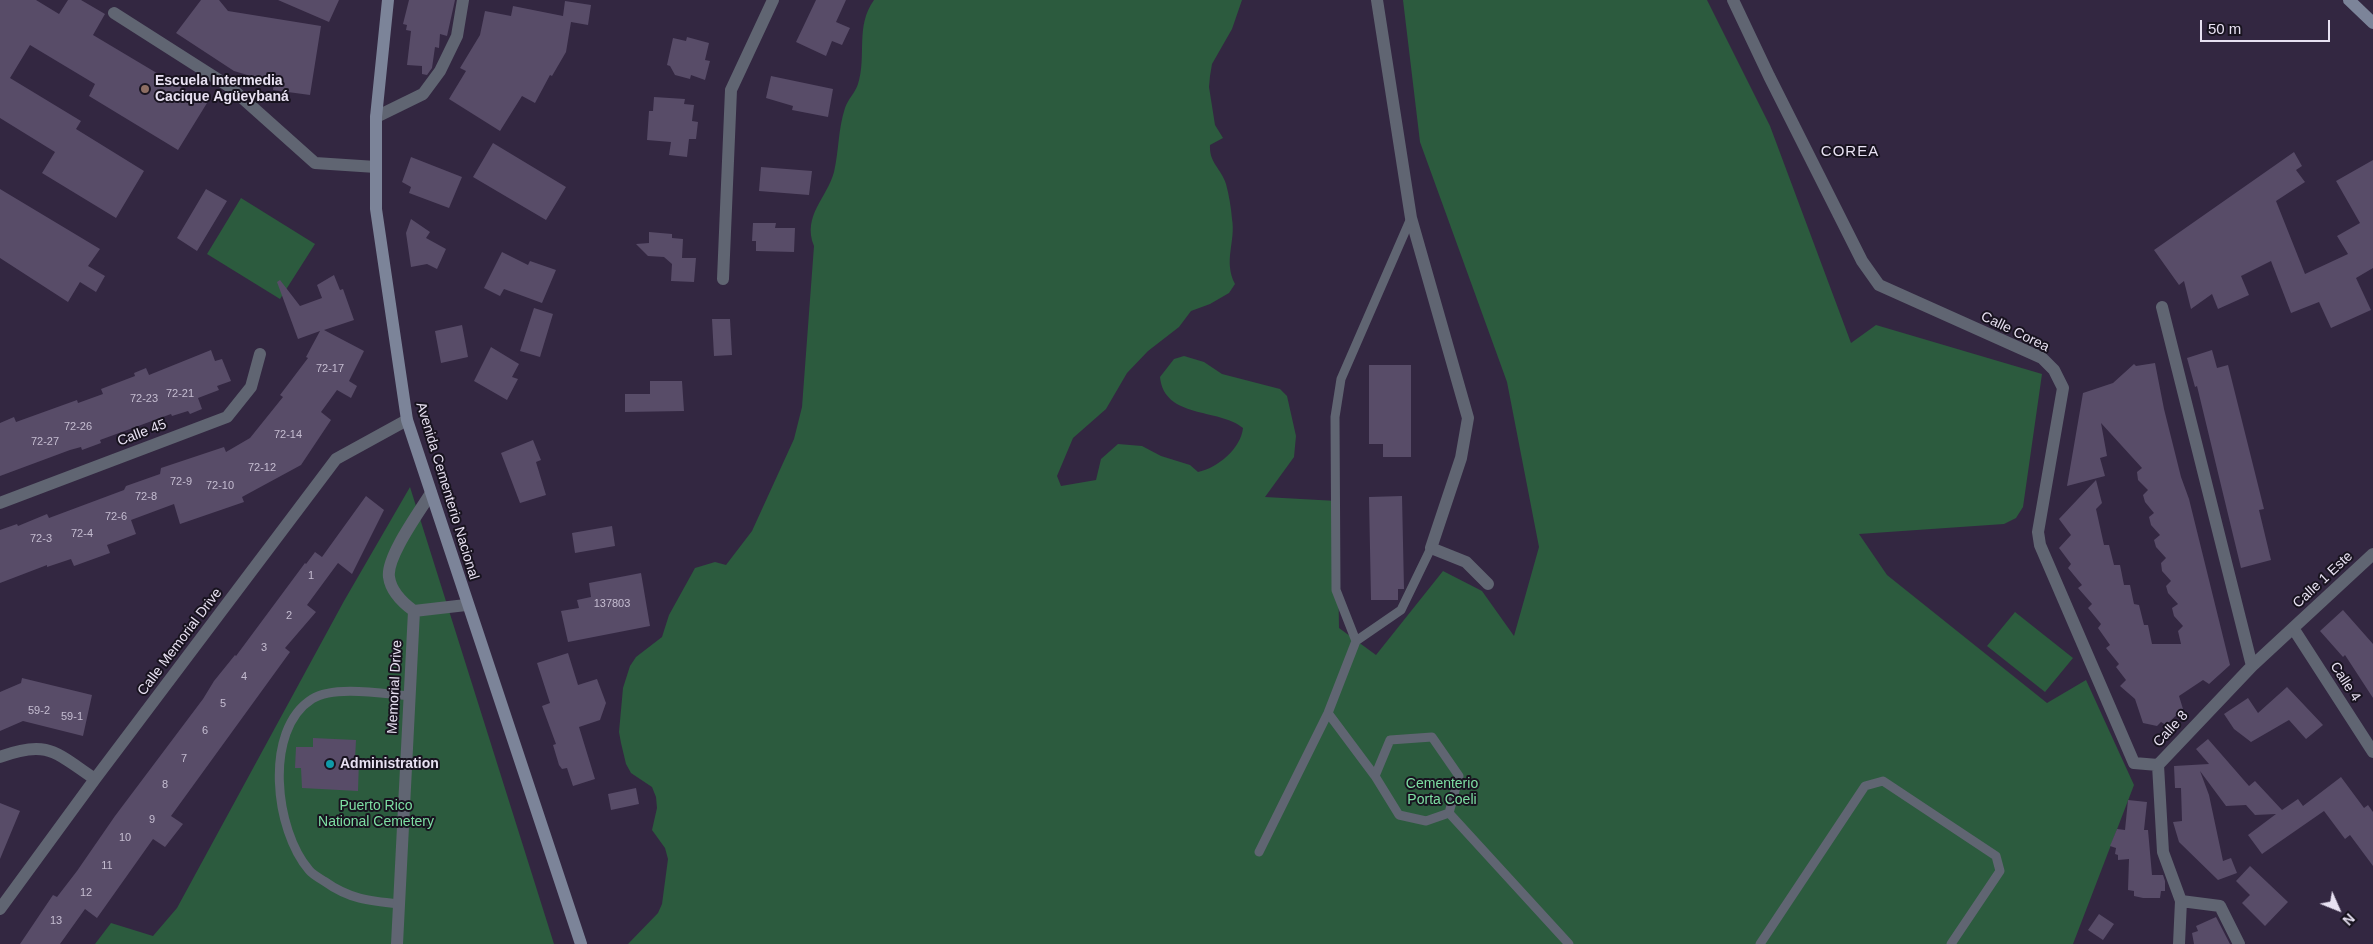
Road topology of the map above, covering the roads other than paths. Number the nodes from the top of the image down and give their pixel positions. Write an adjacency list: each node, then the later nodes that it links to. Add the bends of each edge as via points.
1 (388, 0): 9 (street, Avenida Cementerio Nacional)
2 (463, 0): 9 (street, via 456,36 440,71 423,94)
3 (773, 0): 12 (street, via 732,90)
4 (1378, 0): 11 (street)
5 (1733, 0): 30 (street, Calle Corea, via 1858,252 1879,285 2042,358 2054,370 2063,388 2038,532 2040,545 2134,763)
6 (2350, 0): 8 (street)
7 (114, 13): 10 (street, via 230,87 315,163)
8 (2373, 24)
9 (376, 116): 10 (street, Avenida Cementerio Nacional)
10 (376, 167): 15 (street, Avenida Cementerio Nacional, via 376,209)
11 (1411, 218): 18 (street, via 1468,418 1461,458); 24 (lane, via 1341,379 1335,417 1336,590)
12 (723, 280)
13 (2162, 306): 25 (street)
14 (260, 354): 17 (street, Calle 45, via 251,387 227,417)
15 (407, 420): 16 (street, Avenida Cementerio Nacional); 32 (street, Calle Memorial Drive, via 336,459)
16 (431, 493): 21 (street, Avenida Cementerio Nacional); 22 (street, via 392,558 388,576 394,592)
17 (0, 503)
18 (1431, 548): 20 (street, via 1466,562); 24 (lane, via 1401,610)
19 (2373, 554): 23 (street, Calle 1 Este)
20 (1488, 584)
21 (466, 605): 22 (street); 39 (street, Avenida Cementerio Nacional)
22 (414, 611): 26 (street, Memorial Drive)
23 (2293, 628): 25 (street, Calle 8); 28 (street, Calle 4)
24 (1356, 641): 27 (lane)
25 (2252, 666): 30 (street, Calle 8)
26 (410, 696): 36 (street, Memorial Drive); 36 (lane, via 337,692 313,699 295,716 286,736 280,764 280,802 290,839 309,870 341,894)
27 (1328, 713): 31 (lane); 34 (lane)
28 (2373, 752)
29 (0, 757): 32 (street, via 24,748 53,750)
30 (2158, 765): 35 (street, Calle 8, via 2163,852)
31 (1375, 776): 33 (lane, via 1399,815 1426,821); 33 (lane, via 1390,740 1432,738 1459,776)
32 (95, 779): 37 (street, Calle Memorial Drive)
33 (1449, 813): 40 (lane)
34 (1259, 852)
35 (2181, 901): 43 (street, Calle 8); 44 (street, via 2220,906)
36 (399, 904): 38 (street, Memorial Drive)
37 (0, 909)
38 (397, 944)
39 (581, 944)
40 (1569, 944)
41 (1760, 944): 42 (lane, via 1866,786 1883,781 1996,856 2000,871)
42 (1951, 944)
43 (2179, 944)
44 (2239, 944)

